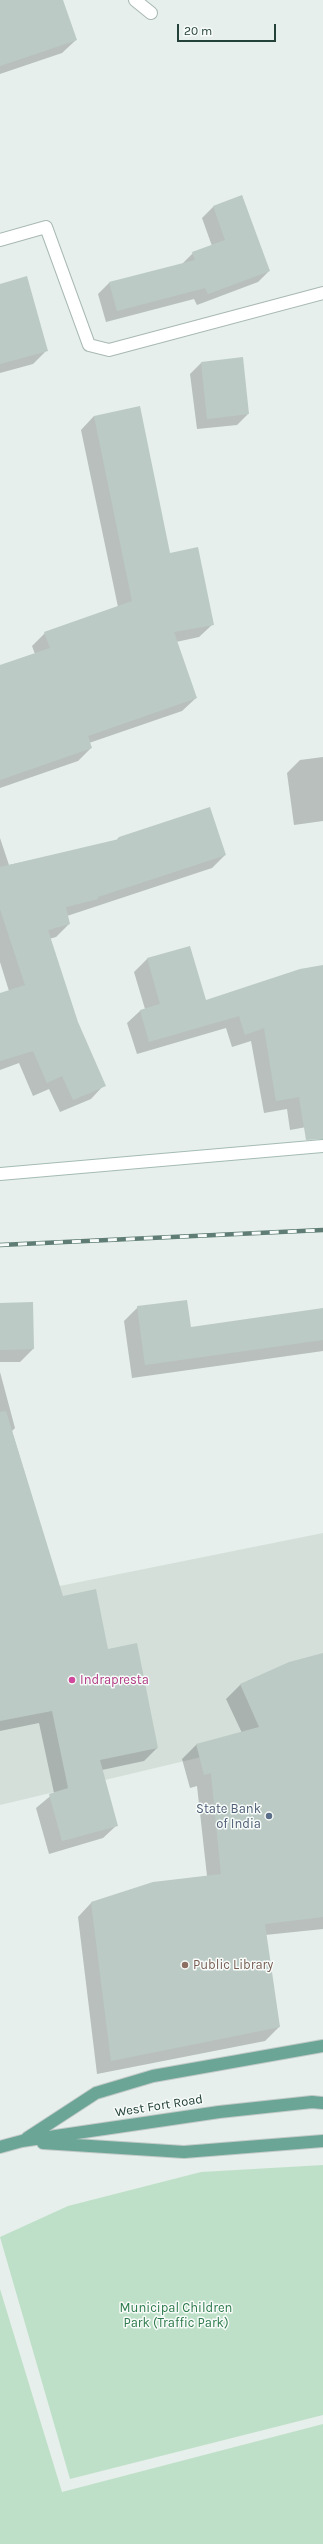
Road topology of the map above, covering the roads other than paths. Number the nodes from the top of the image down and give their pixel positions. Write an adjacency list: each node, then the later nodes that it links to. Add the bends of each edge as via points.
1 (136, 0): 2 (street)
2 (151, 13)
3 (0, 240): 4 (street, via 46,227 89,345 109,350)
4 (323, 293)
5 (323, 1146): 6 (street)
6 (0, 1174)
7 (323, 2046): 9 (main road, via 153,2076 96,2093)
8 (323, 2104): 9 (main road, West Fort Road, via 312,2102 219,2112)
9 (22, 2141): 10 (main road, via 184,2152); 11 (main road, West Fort Road)
10 (323, 2141)
11 (0, 2146)

